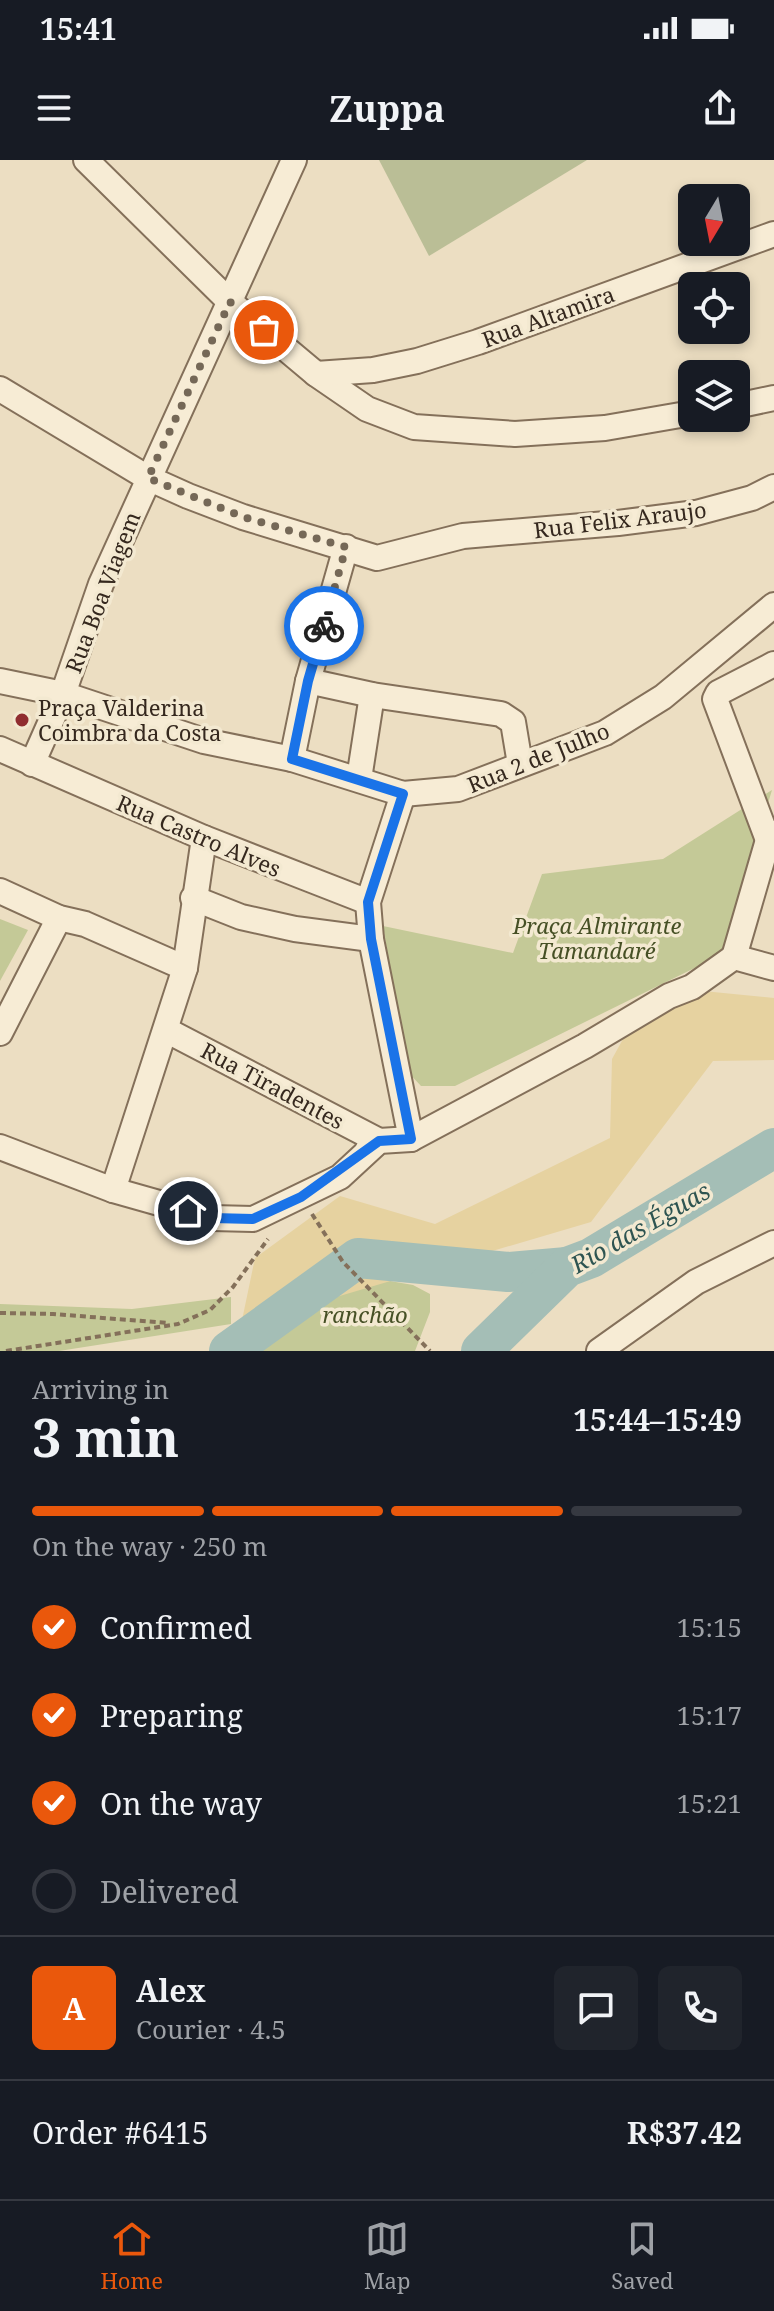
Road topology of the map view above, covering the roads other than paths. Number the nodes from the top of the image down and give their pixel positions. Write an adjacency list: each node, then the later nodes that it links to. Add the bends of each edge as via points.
1 (86, 160): 4 (street)
2 (294, 160): 4 (street, Rua Boa Viagem)
3 (774, 234): 5 (street, Rua Altamira, via 417,361)
4 (230, 302): 5 (street); 10 (street, Rua Boa Viagem)
5 (316, 374): 9 (street, via 367,409 414,427 515,434 605,428)
6 (0, 389): 10 (street, Rua Felix Araujo)
7 (774, 398): 8 (street)
8 (750, 403)
9 (678, 415)
10 (148, 478): 12 (street, Rua Felix Araujo, via 243,517); 17 (street, Rua Boa Viagem, via 101,584)
11 (774, 487): 12 (street, Rua Felix Araujo, via 696,513 463,536 377,558)
12 (346, 547): 16 (street)
13 (774, 605): 22 (street, Rua 2 de Julho, via 652,704 605,733)
14 (774, 664): 25 (street, via 715,699)
15 (0, 681): 17 (street, Rua 2 de Julho)
16 (308, 681): 18 (street); 20 (street)
17 (63, 694): 20 (street, Rua 2 de Julho, via 204,741); 21 (street, Rua Boa Viagem)
18 (372, 695): 22 (street, via 501,714 513,722); 23 (street)
19 (0, 749): 21 (street, Rua Castro Alves)
20 (292, 759): 23 (street, Rua 2 de Julho)
21 (32, 764): 26 (street, Rua Castro Alves)
22 (520, 764): 24 (street, Rua 2 de Julho, via 458,789)
23 (359, 779): 24 (street, Rua 2 de Julho)
24 (403, 794): 29 (street)
25 (771, 836): 32 (street)
26 (204, 838): 28 (street); 29 (street, Rua Castro Alves)
27 (0, 891): 30 (street)
28 (193, 898): 31 (street, via 241,917); 33 (street)
29 (368, 902): 31 (street)
30 (59, 918): 33 (street, via 85,924); 36 (street)
31 (371, 939): 37 (street)
32 (734, 957): 34 (street); 37 (street, via 692,987)
33 (185, 968): 35 (street)
34 (774, 968)
35 (166, 1030): 38 (street, Rua Tiradentes); 40 (street)
36 (0, 1033)
37 (411, 1139): 38 (street)
38 (379, 1141): 40 (street, via 340,1177 253,1219 212,1218)
39 (0, 1147): 40 (street)
40 (113, 1190)
41 (774, 1243): 42 (street, via 696,1282)
42 (599, 1351)

